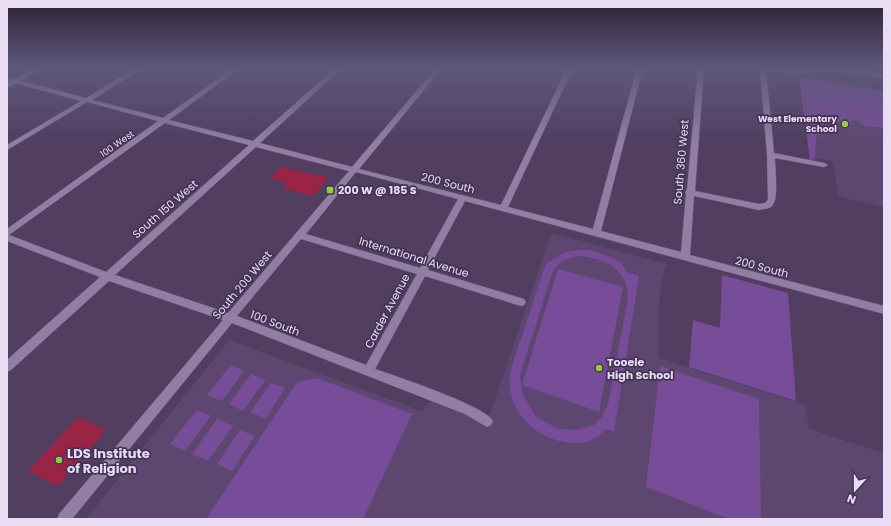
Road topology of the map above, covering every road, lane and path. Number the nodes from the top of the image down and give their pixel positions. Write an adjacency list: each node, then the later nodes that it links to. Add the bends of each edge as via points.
1 (59, 93): 10 (street, 200 South)
2 (99, 93): 10 (street)
3 (203, 93): 11 (street, 100 West)
4 (312, 93): 12 (street, South 150 West)
5 (419, 93): 16 (street, South 200 West)
6 (558, 93): 19 (street)
7 (633, 93): 21 (street)
8 (699, 93): 17 (street, South 360 West)
9 (766, 93): 14 (street)
10 (87, 100): 11 (street, 200 South); 13 (street)
11 (164, 121): 12 (street, 200 South); 20 (street, 100 West)
12 (254, 144): 16 (street, 200 South); 26 (street, South 150 West)
13 (7, 148)
14 (770, 155): 15 (street); 17 (street, via 772,200 768,206 759,207)
15 (824, 166)
16 (354, 170): 18 (street, 200 South); 22 (street, South 200 West)
17 (690, 192): 24 (street, South 360 West)
18 (463, 198): 19 (street, 200 South); 25 (street, Carder Avenue)
19 (504, 208): 21 (street, 200 South)
20 (7, 233)
21 (596, 234): 24 (street, 200 South)
22 (300, 235): 25 (street, International Avenue); 29 (street, South 200 West)
23 (7, 238): 26 (street, 100 South)
24 (685, 258): 28 (street, 200 South)
25 (422, 271): 27 (street, International Avenue); 31 (street, Carder Avenue)
26 (106, 276): 29 (street, 100 South); 30 (street, South 150 West)
27 (522, 302)
28 (884, 310)
29 (230, 318): 31 (street, 100 South); 33 (street, South 200 West)
30 (7, 367)
31 (368, 372): 32 (street, 100 South, via 469,410)
32 (487, 421)
33 (64, 519)

